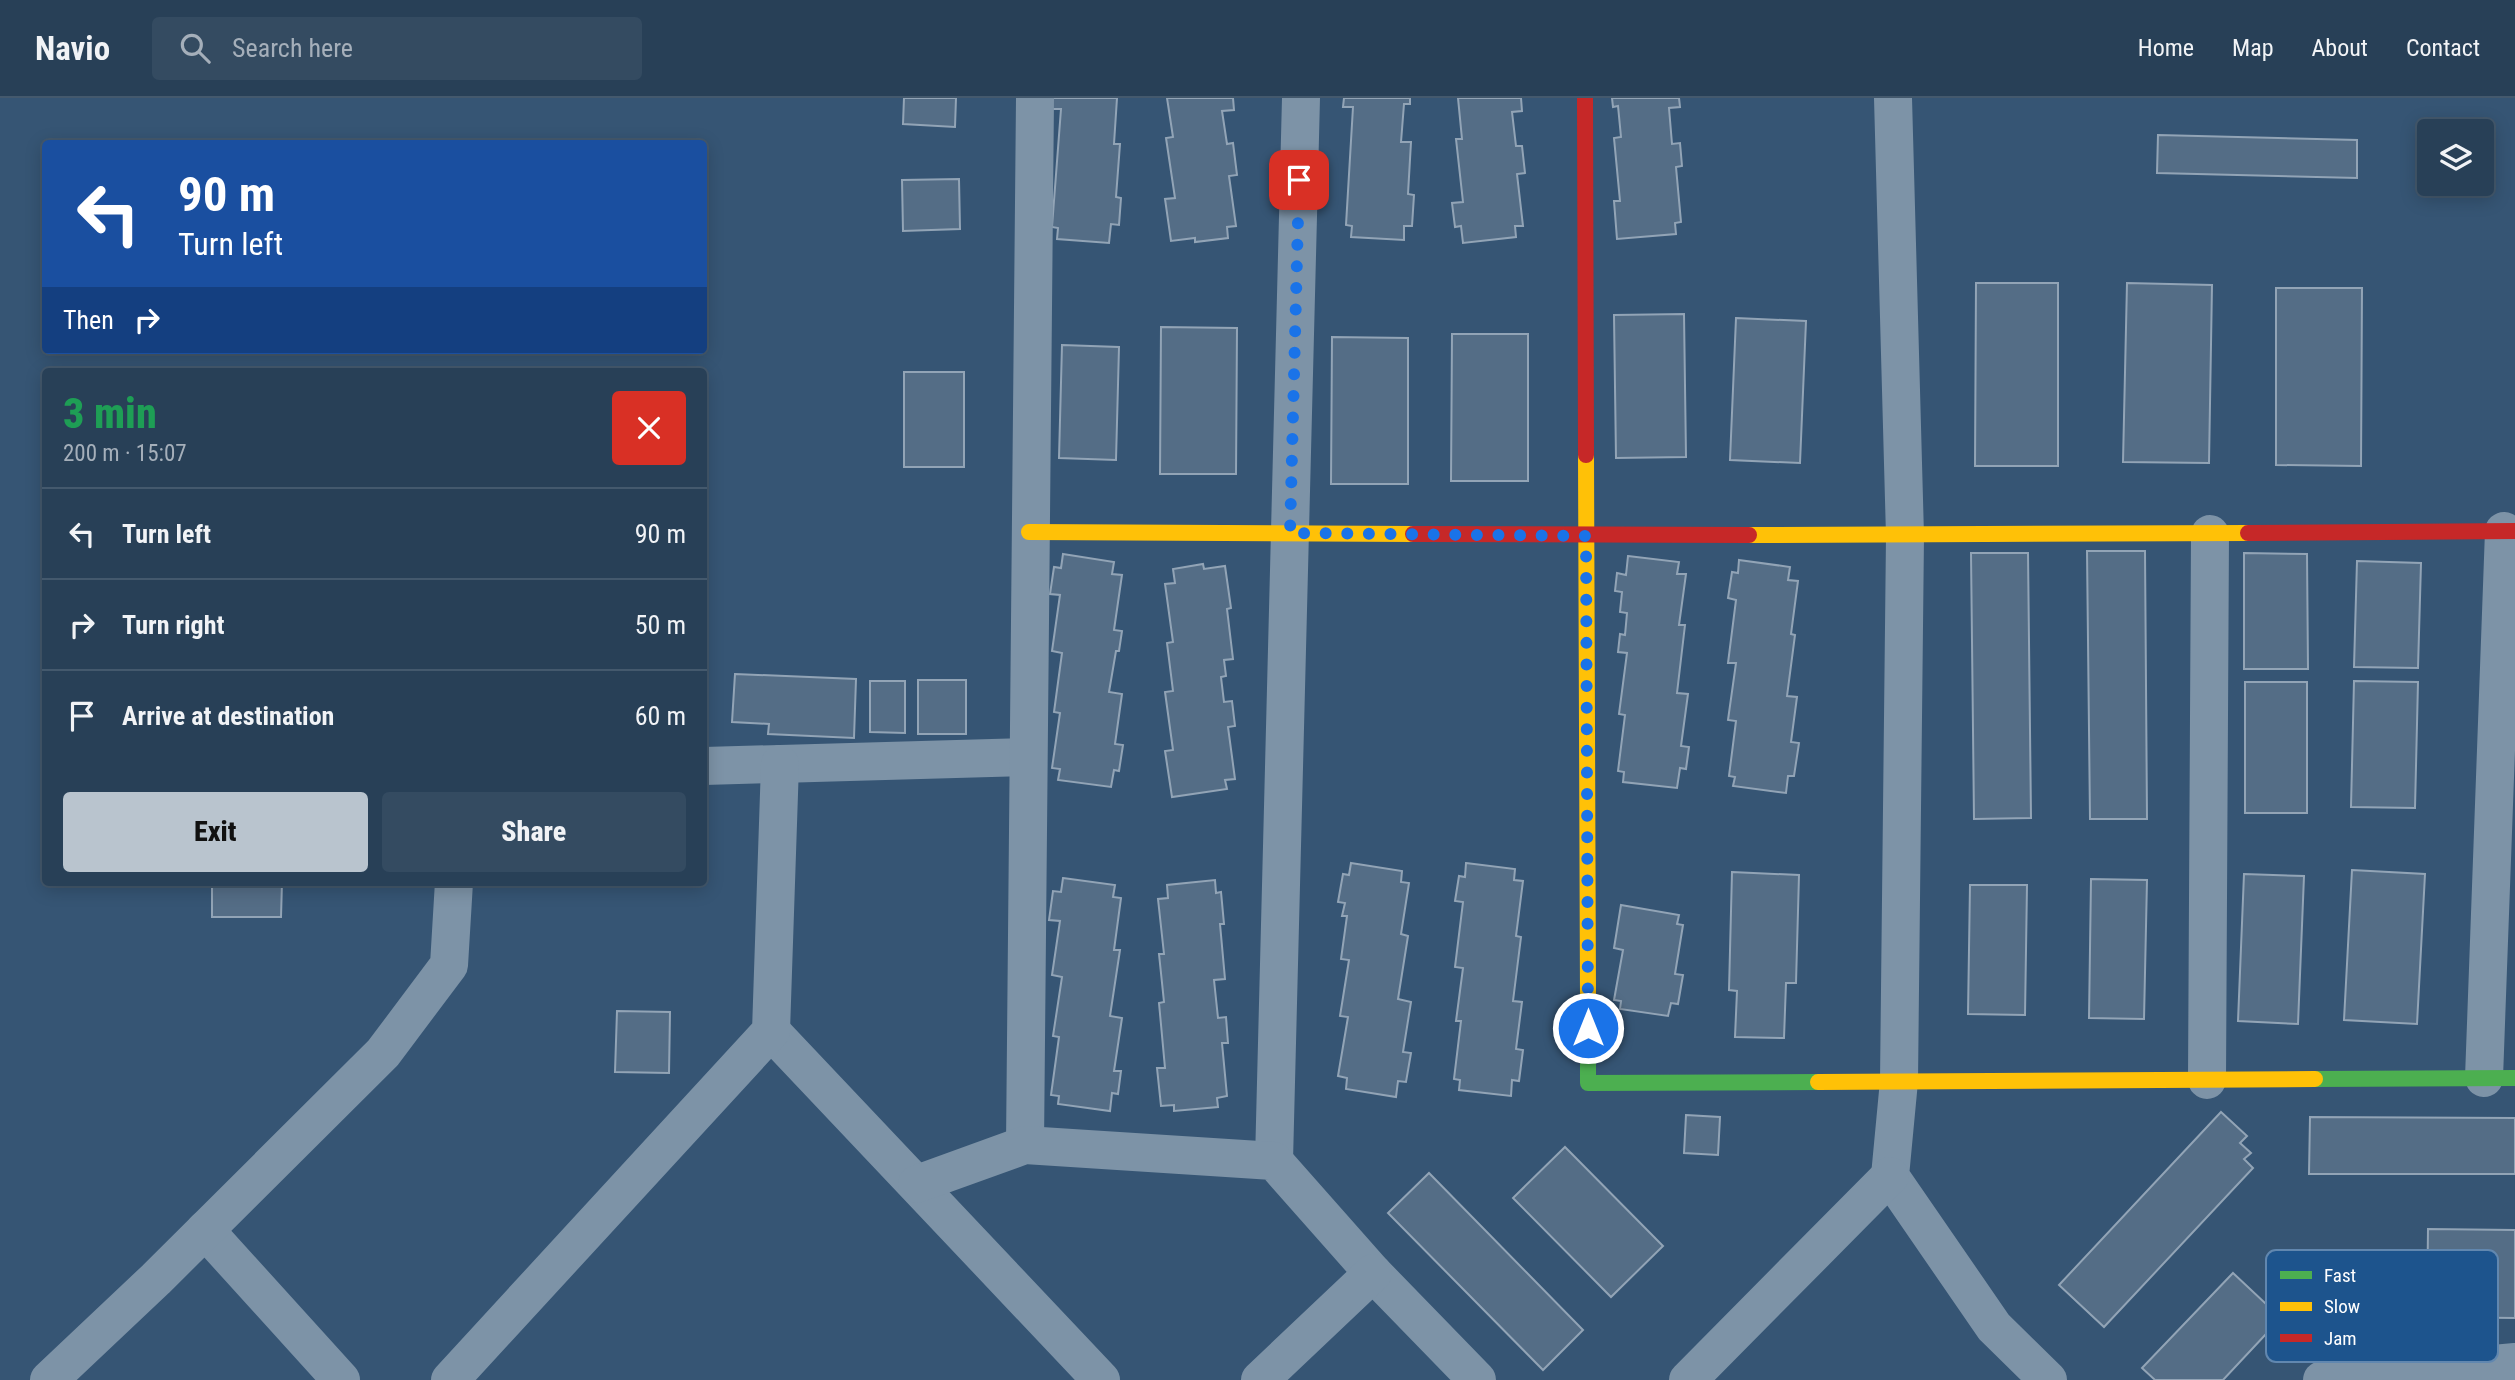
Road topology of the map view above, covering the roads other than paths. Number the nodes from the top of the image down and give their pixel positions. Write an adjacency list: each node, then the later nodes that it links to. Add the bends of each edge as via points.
1 (1035, 98): 6 (street)
2 (1301, 98): 7 (street)
3 (1585, 98): 9 (street)
4 (1893, 98): 10 (street)
5 (2510, 531): 8 (street); 16 (street)
6 (1029, 532): 7 (street); 11 (street)
7 (1290, 533): 9 (street); 20 (street)
8 (2210, 534): 10 (street); 17 (street)
9 (1586, 536): 10 (street); 18 (street, via 1588,1083)
10 (1905, 536): 18 (street)
11 (1028, 757): 12 (street); 19 (street)
12 (780, 764): 13 (street); 15 (street)
13 (707, 766)
14 (454, 886): 23 (street, via 449,965 383,1053)
15 (771, 1031): 22 (street); 29 (street)
16 (2499, 1078): 17 (street)
17 (2207, 1080): 18 (street)
18 (1899, 1081): 21 (street)
19 (1025, 1145): 20 (street); 22 (street)
20 (1274, 1161): 24 (street)
21 (1890, 1176): 33 (street); 34 (street, via 1994,1327)
22 (917, 1184): 30 (street)
23 (205, 1230): 27 (street); 28 (street)
24 (1373, 1273): 31 (street); 32 (street)
25 (2515, 1362): 26 (street)
26 (2480, 1373): 35 (street)
27 (49, 1380)
28 (341, 1380)
29 (450, 1380)
30 (1101, 1380)
31 (1260, 1380)
32 (1477, 1380)
33 (1688, 1380)
34 (2048, 1380)
35 (2322, 1380)

